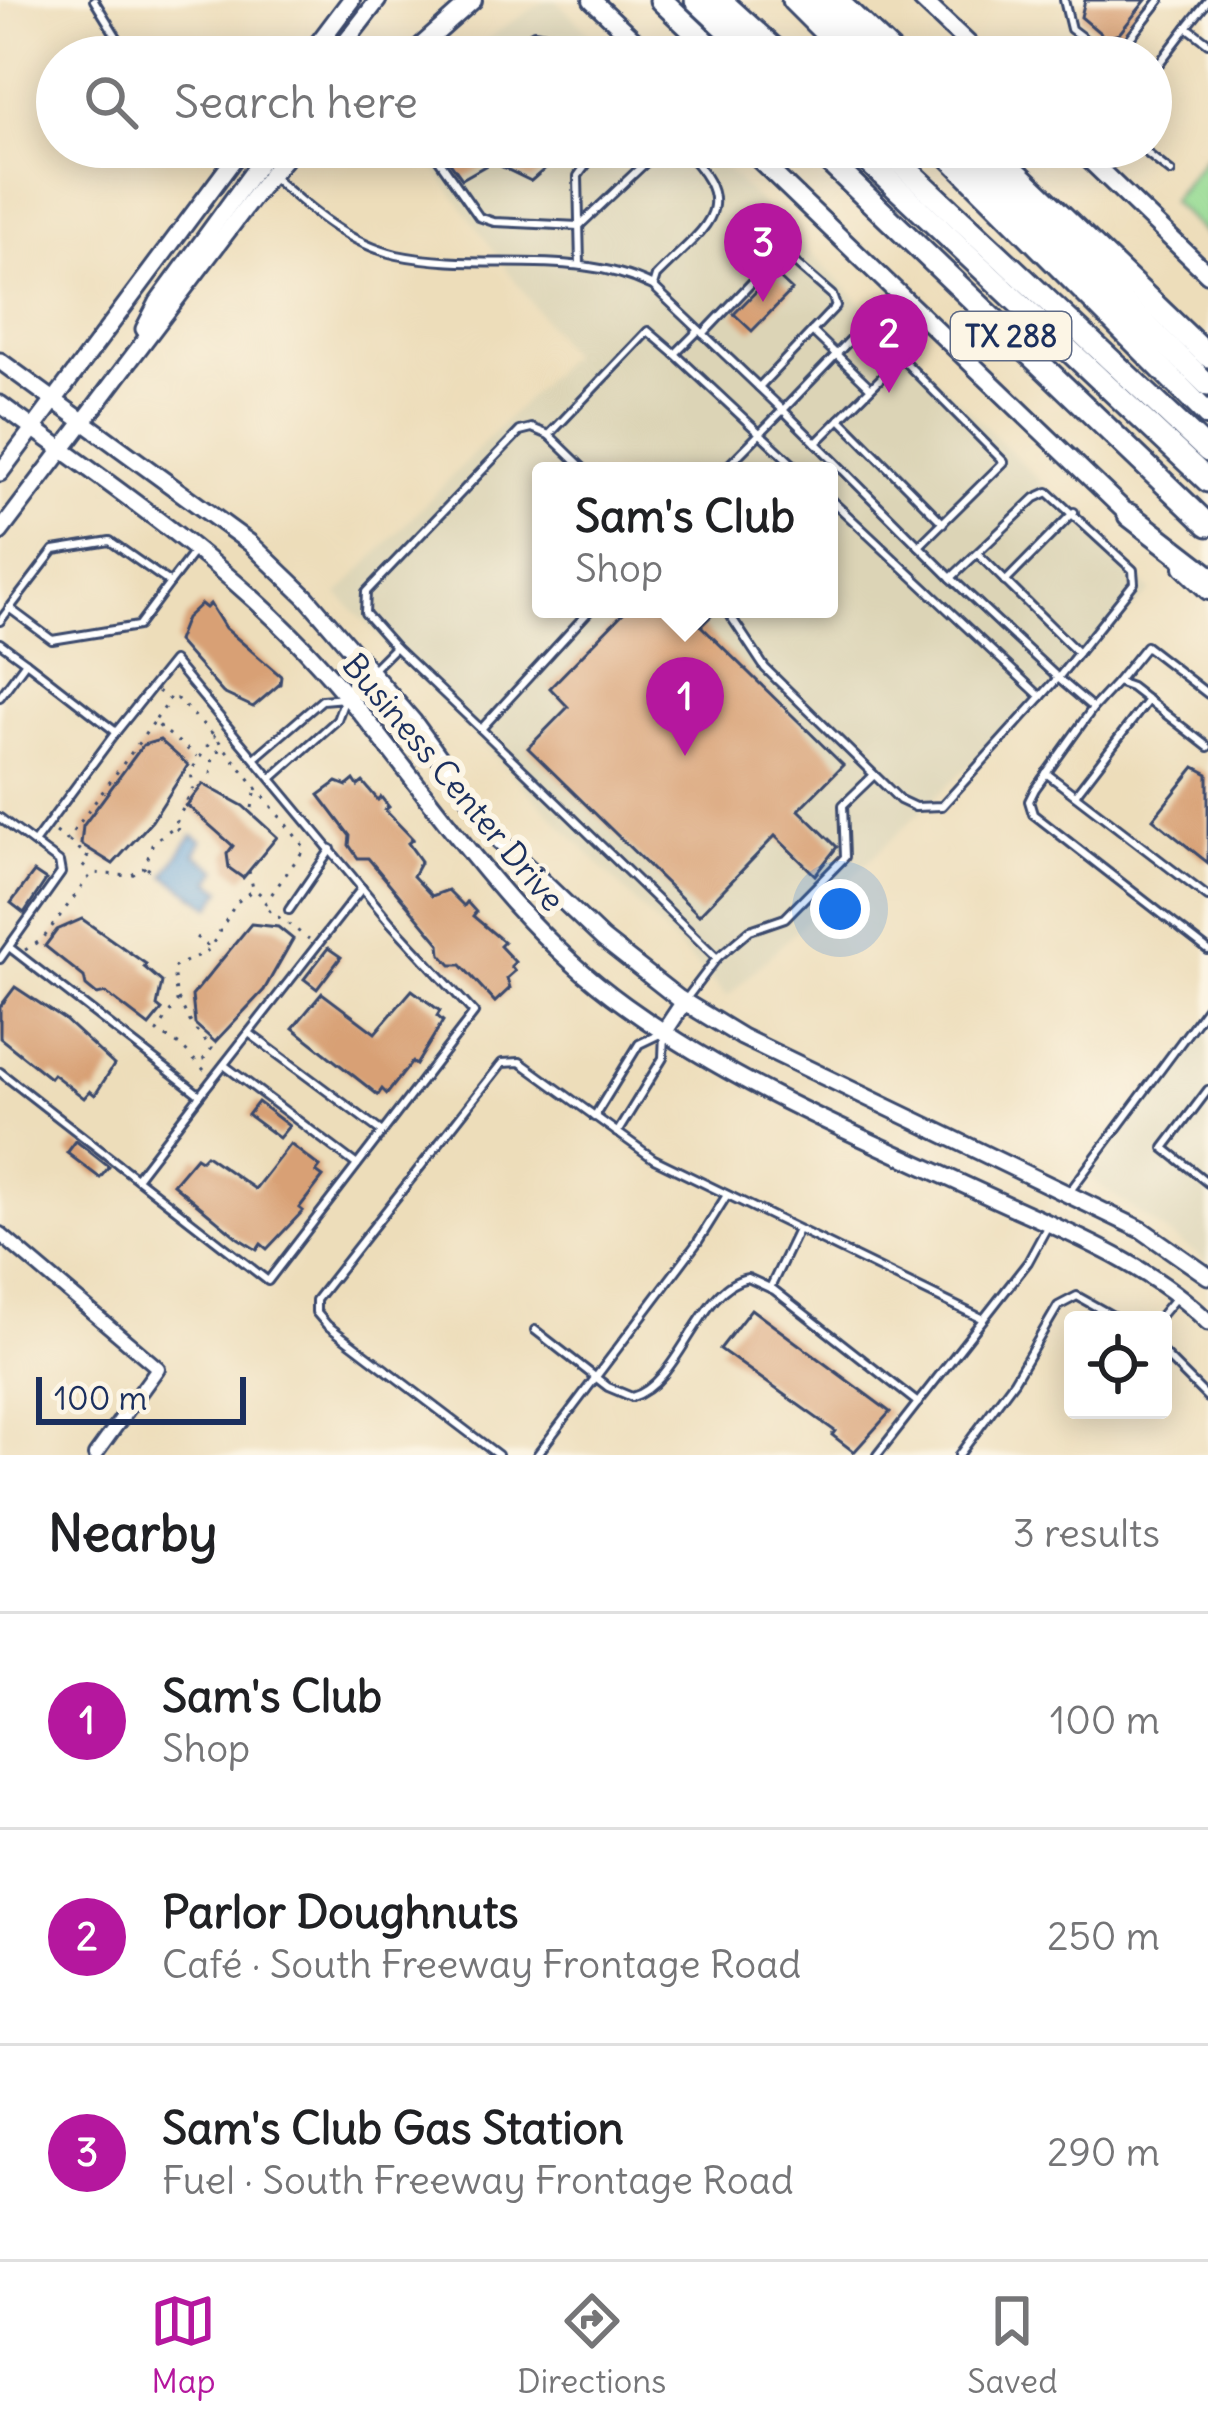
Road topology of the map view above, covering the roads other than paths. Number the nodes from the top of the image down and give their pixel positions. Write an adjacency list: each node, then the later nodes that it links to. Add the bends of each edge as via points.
1 (94, 0): 17 (lane)
2 (352, 0): 18 (main road)
3 (378, 0): 19 (street)
4 (473, 0): 20 (main road)
5 (592, 0): 21 (main road)
6 (662, 0): 22 (highway)
7 (696, 0): 23 (highway)
8 (720, 0): 24 (highway)
9 (793, 0): 25 (highway)
10 (813, 0): 26 (highway)
11 (836, 0): 27 (highway)
12 (922, 0): 28 (main road)
13 (1064, 0): 29 (lane, via 1071,29)
14 (1160, 0): 30 (lane)
15 (1208, 2): 16 (lane)
16 (1187, 27): 31 (lane); 32 (lane)
17 (116, 36)
18 (324, 36)
19 (350, 36)
20 (433, 36)
21 (630, 36)
22 (699, 36)
23 (735, 36)
24 (760, 36)
25 (829, 36)
26 (851, 36)
27 (874, 36)
28 (960, 36)
29 (1082, 36)
30 (1132, 36)
31 (1208, 43)
32 (1172, 47)
33 (226, 168): 66 (street)
34 (256, 168): 62 (street, via 158,302)
35 (276, 168): 50 (main road)
36 (445, 168): 51 (lane, via 479,217)
37 (584, 168): 51 (lane)
38 (640, 168): 51 (lane)
39 (702, 168): 54 (lane, via 716,190 714,211)
40 (768, 168): 55 (main road)
41 (836, 168): 89 (highway, TX 288)
42 (875, 168): 84 (highway)
43 (905, 168): 77 (highway)
44 (961, 168): 69 (highway)
45 (985, 168): 63 (highway)
46 (1012, 168): 60 (highway)
47 (1098, 168): 53 (main road)
48 (1166, 168): 49 (lane)
49 (1171, 172)
50 (270, 175): 52 (lane, via 322,220 398,255); 62 (street)
51 (579, 226): 52 (lane)
52 (580, 266): 54 (lane)
53 (1208, 274)
54 (653, 286): 57 (lane)
55 (896, 292): 59 (lane); 87 (main road)
56 (812, 331): 57 (lane, via 836,306 786,255); 59 (lane); 64 (lane)
57 (701, 332): 58 (lane); 64 (lane)
58 (675, 354): 73 (lane); 74 (lane, via 648,331)
59 (837, 354): 65 (lane); 68 (lane)
60 (1208, 356)
61 (0, 362): 66 (street, Business Center Drive)
62 (116, 378): 71 (street)
63 (1208, 385)
64 (759, 387): 68 (lane)
65 (871, 388): 70 (lane); 88 (lane, via 901,358 1004,461)
66 (55, 401): 71 (street, Business Center Drive); 72 (street)
67 (0, 404): 72 (street, Business Center Drive)
68 (783, 410): 73 (lane); 75 (lane)
69 (1208, 415)
70 (840, 419): 75 (lane); 88 (lane)
71 (83, 422): 76 (street); 107 (street, Business Center Drive, via 250,543)
72 (33, 428): 76 (street, Business Center Drive); 83 (street)
73 (760, 434): 79 (lane); 80 (lane)
74 (549, 436): 78 (lane); 104 (lane, via 520,431 366,592 365,613)
75 (816, 443): 81 (lane)
76 (61, 449): 90 (street); 92 (street, Business Center Drive)
77 (1208, 451)
78 (576, 462)
79 (732, 462)
80 (790, 462)
81 (835, 462)
82 (838, 465): 91 (lane)
83 (0, 473)
84 (1208, 481)
85 (838, 506): 112 (lane)
86 (1074, 512): 93 (lane, via 1048,492); 96 (lane); 105 (lane, via 1127,560 1134,583)
87 (1129, 515): 94 (highway); 98 (main road)
88 (943, 523): 91 (lane)
89 (1208, 525)
90 (0, 532)
91 (919, 546): 95 (lane)
92 (196, 550): 97 (lane); 113 (street, Business Center Drive, via 306,650)
93 (979, 555): 95 (lane); 96 (lane)
94 (1208, 576)
95 (952, 578): 108 (lane)
96 (1005, 582): 105 (lane)
97 (170, 583): 99 (lane, via 138,626 52,640); 99 (lane, via 110,541 54,550)
98 (1208, 592)
99 (9, 608): 102 (lane)
100 (583, 618): 116 (lane)
101 (732, 618): 121 (lane, via 765,668)
102 (0, 621)
103 (0, 643): 106 (lane)
104 (395, 647): 107 (lane); 116 (lane)
105 (1078, 653): 108 (lane)
106 (26, 662): 111 (lane); 117 (lane)
107 (370, 671): 113 (street); 134 (street, Business Center Drive, via 500,841)
108 (1058, 678): 112 (lane); 115 (lane)
109 (1118, 682): 110 (lane, via 1146,646); 114 (lane); 115 (lane)
110 (1208, 694)
111 (0, 697)
112 (1041, 697): 121 (lane, via 942,806 915,807)
113 (345, 698): 119 (lane, via 322,700); 122 (lane, via 337,720); 136 (street, Business Center Drive, via 507,899 550,944)
114 (1148, 700): 118 (lane); 123 (lane)
115 (1093, 708): 120 (lane)
116 (481, 729): 132 (lane)
117 (116, 732): 119 (lane, via 173,661); 125 (lane)
118 (1208, 746)
119 (256, 757): 122 (lane)
120 (1046, 773): 123 (lane); 131 (lane, via 1029,801 1033,814)
121 (874, 775): 132 (lane, via 843,805 845,856 785,918 750,930)
122 (273, 777): 126 (lane)
123 (1076, 795): 128 (lane)
124 (0, 818): 125 (lane)
125 (34, 843): 130 (lane, via 61,873)
126 (331, 849): 127 (lane); 129 (lane)
127 (362, 888): 137 (lane); 143 (lane, via 474,1013)
128 (1208, 897)
129 (289, 910)
130 (10, 947): 133 (lane); 141 (lane)
131 (1208, 950)
132 (717, 958): 134 (lane)
133 (0, 959)
134 (684, 1002): 136 (street); 149 (street, Business Center Drive)
135 (1208, 1006): 149 (lane)
136 (664, 1032): 142 (lane, via 639,1044); 144 (lane, via 663,1058); 150 (street, Business Center Drive, via 804,1110)
137 (249, 1033): 138 (lane); 143 (lane)
138 (224, 1065): 141 (lane); 145 (lane)
139 (0, 1072): 146 (lane)
140 (1208, 1090): 147 (lane, via 1164,1148)
141 (200, 1095): 146 (lane)
142 (594, 1117): 144 (lane); 166 (lane, via 520,1062 502,1063 316,1300 328,1325)
143 (382, 1132): 145 (lane)
144 (617, 1133): 148 (lane)
145 (357, 1165): 146 (lane, via 268,1281)
146 (136, 1178)
147 (1208, 1183)
148 (727, 1195): 151 (lane); 162 (lane)
149 (1068, 1195): 153 (street, Business Center Drive)
150 (1048, 1224): 155 (street, Business Center Drive); 158 (lane)
151 (798, 1229): 154 (lane); 158 (lane)
152 (0, 1234): 165 (street, via 158,1368)
153 (1205, 1268): 155 (street)
154 (770, 1288): 162 (lane, via 748,1278 728,1286 645,1394 622,1395); 164 (lane)
155 (1178, 1294): 157 (lane); 159 (street, Business Center Drive)
156 (1104, 1311): 169 (lane, via 1077,1296 1058,1306)
157 (1164, 1311)
158 (982, 1319): 164 (lane)
159 (1208, 1322)
160 (535, 1330): 162 (lane)
161 (1172, 1362): 163 (lane)
162 (596, 1378): 167 (lane)
163 (1208, 1398)
164 (918, 1402): 168 (lane)
165 (95, 1455)
166 (498, 1455)
167 (537, 1455)
168 (877, 1455)
169 (959, 1455)

